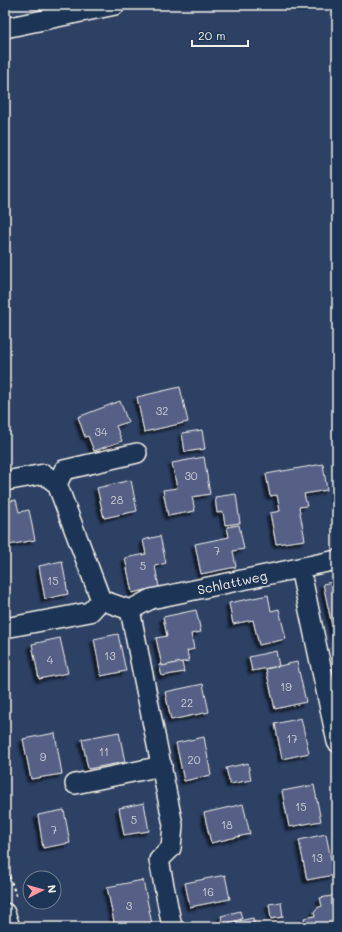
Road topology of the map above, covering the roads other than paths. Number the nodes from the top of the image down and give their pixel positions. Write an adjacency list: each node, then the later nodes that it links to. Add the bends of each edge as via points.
1 (115, 5): 2 (street)
2 (5, 28)
3 (137, 453): 5 (street, via 64,470)
4 (5, 481): 5 (street, via 44,474)
5 (57, 484): 8 (street)
6 (337, 560): 7 (street, Schlattweg)
7 (300, 568): 9 (street, Schlattweg, via 151,599); 11 (street)
8 (102, 600): 9 (street); 10 (street, via 90,612)
9 (130, 610): 12 (street)
10 (5, 628)
11 (337, 742)
12 (162, 766): 13 (street); 16 (street, via 173,825 171,848 159,860)
13 (75, 784)
14 (5, 913): 15 (street)
15 (10, 927)
16 (172, 927)

